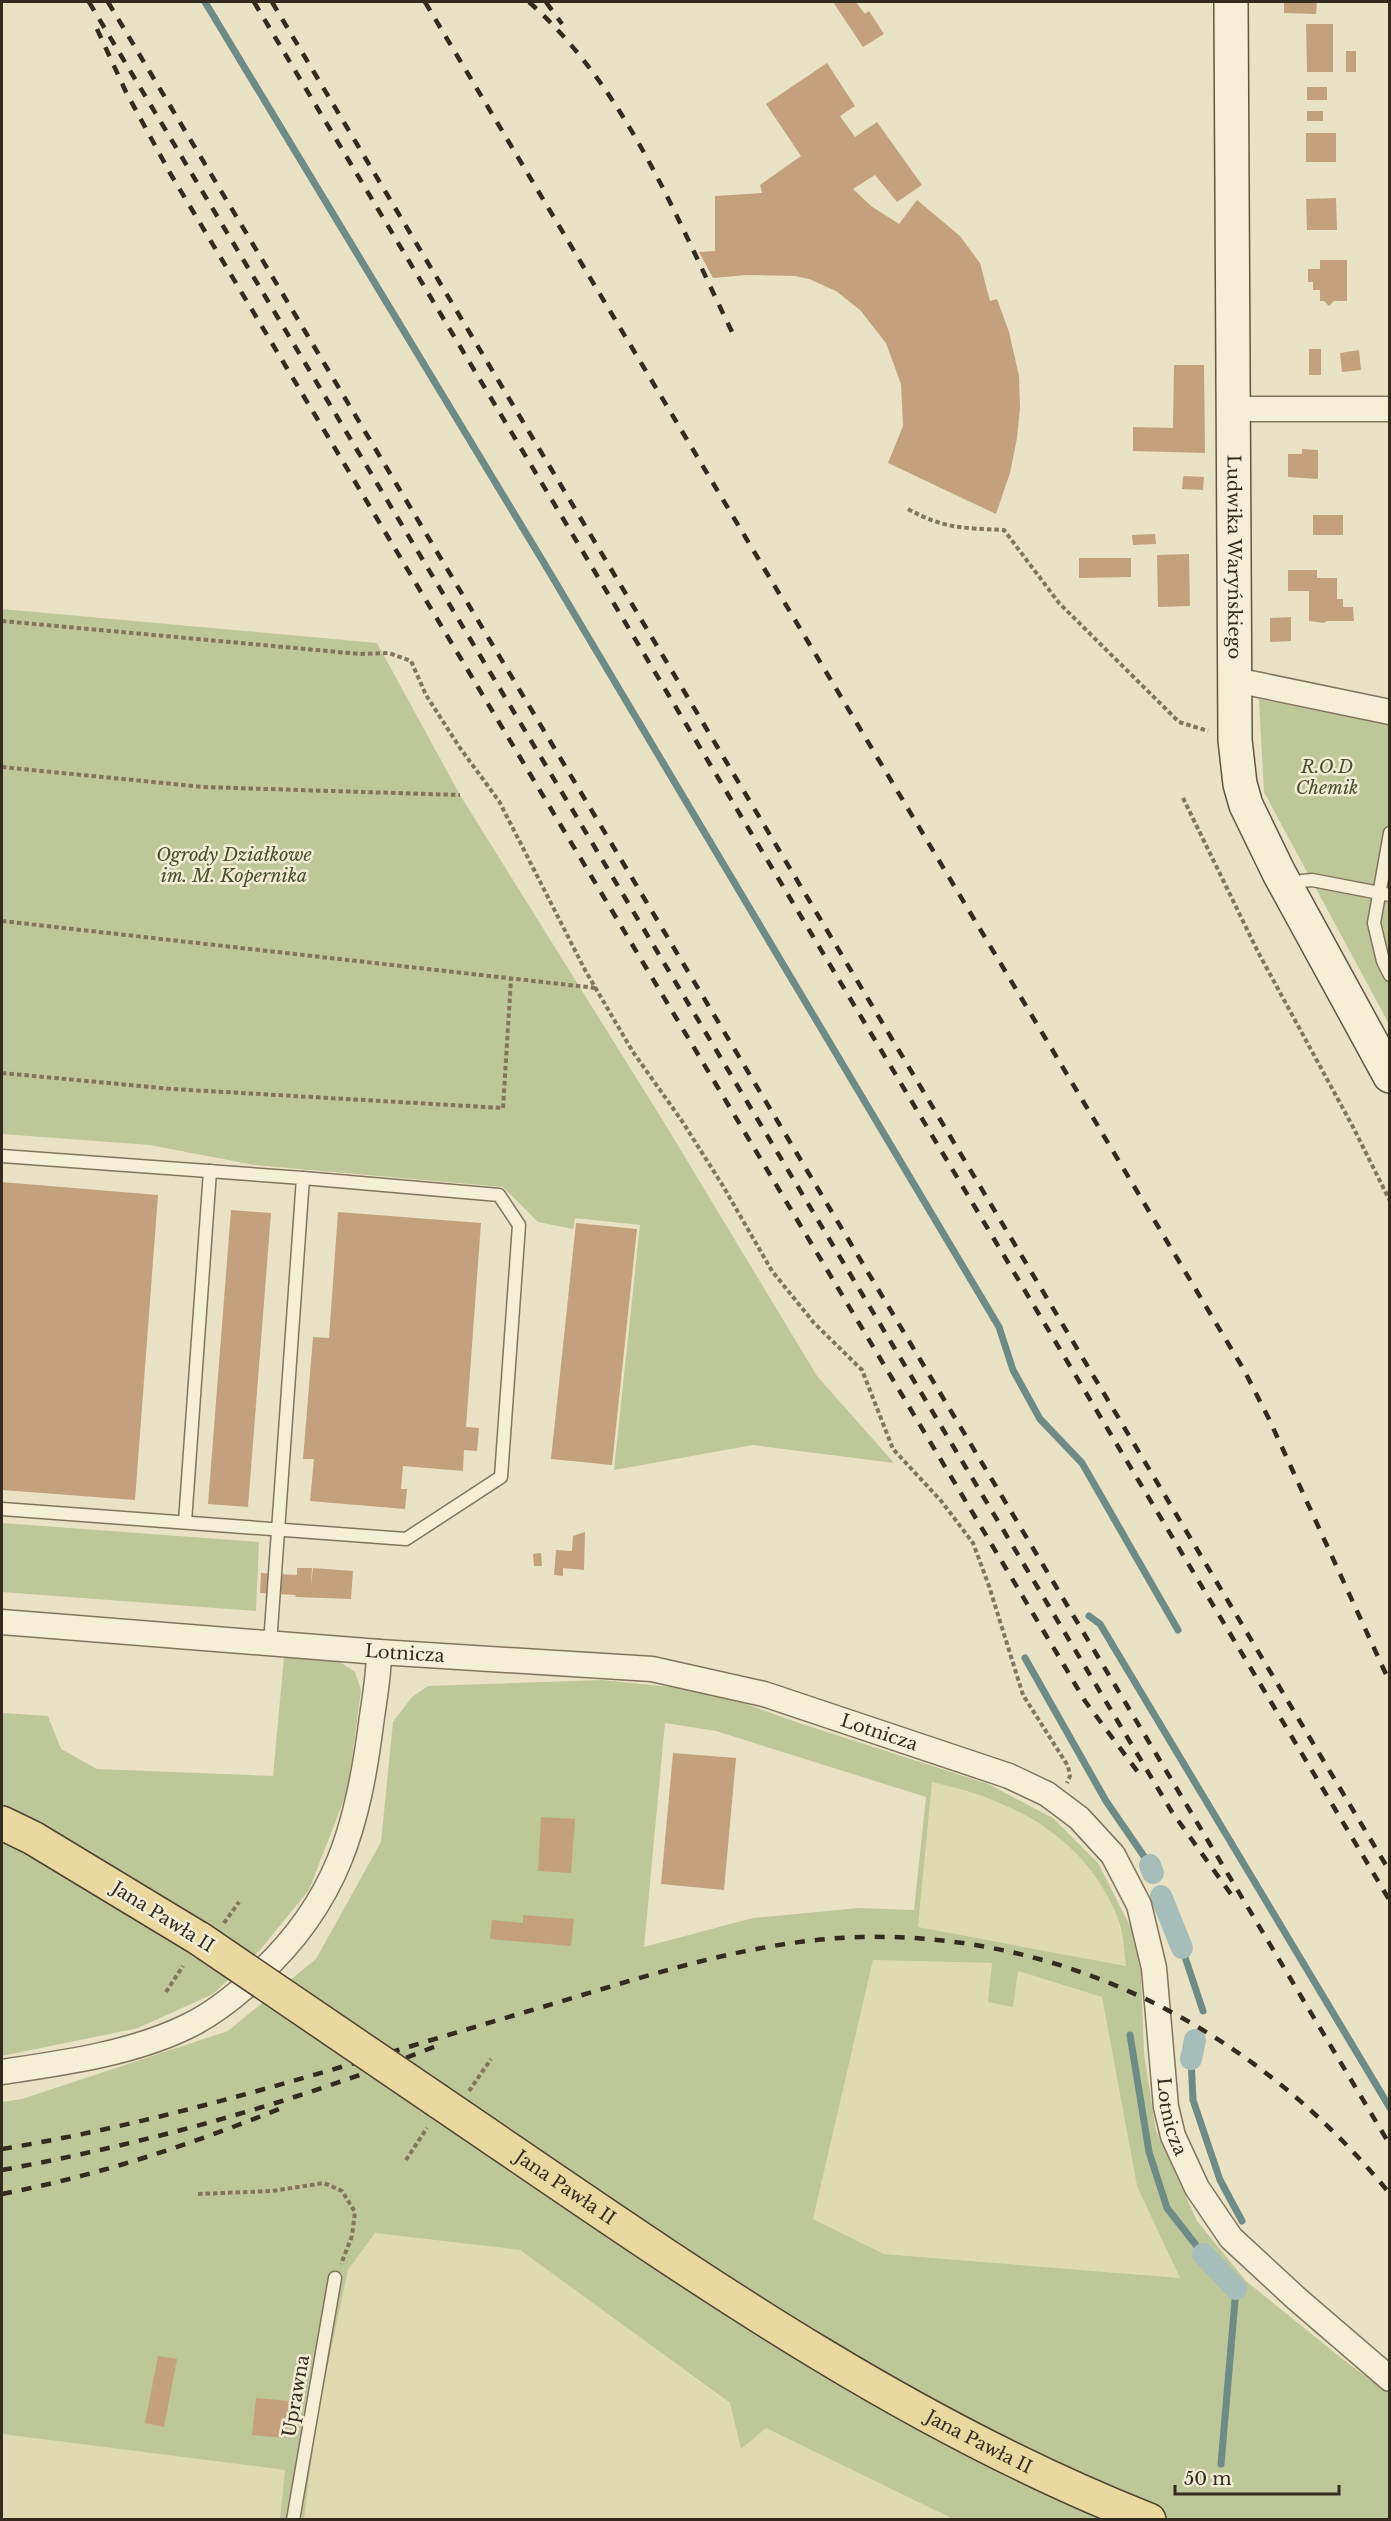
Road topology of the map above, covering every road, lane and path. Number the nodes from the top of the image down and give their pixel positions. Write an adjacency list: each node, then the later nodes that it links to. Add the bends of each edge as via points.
1 (1231, 2): 2 (street, Ludwika Waryńskiego)
2 (1233, 409): 3 (street); 6 (street, Ludwika Waryńskiego)
3 (1389, 409)
4 (908, 509): 8 (path, via 929,521 963,529 1004,530 1059,603 1179,722)
5 (2, 621): 18 (path, via 360,654 389,653 411,661 426,695 499,801)
6 (1235, 683): 7 (street); 8 (street, Ludwika Waryńskiego)
7 (1389, 712)
8 (1235, 740): 13 (street, Ludwika Waryńskiego, via 1246,806)
9 (2, 768): 10 (path, via 203,787)
10 (460, 795)
11 (1183, 798): 24 (path, via 1258,952)
12 (1389, 832): 14 (lane)
13 (1288, 889): 14 (lane, via 1312,880); 20 (street, Ludwika Waryńskiego)
14 (1384, 894): 16 (lane, via 1374,923)
15 (2, 921): 17 (path)
16 (1389, 975)
17 (511, 979): 18 (path); 19 (path, via 503,1108 172,1089)
18 (596, 988): 31 (path, via 633,1052 723,1186 772,1271 814,1323 862,1370 893,1449 973,1543 1023,1695 1068,1766 1070,1776)
19 (2, 1073)
20 (1389, 1076)
21 (2, 1156): 22 (lane)
22 (210, 1172): 23 (lane); 26 (lane)
23 (303, 1178): 27 (lane); 27 (lane, via 499,1195 519,1225 501,1477 406,1539)
24 (1389, 1202)
25 (2, 1509): 26 (lane)
26 (184, 1522): 27 (lane)
27 (278, 1529): 29 (lane)
28 (2, 1622): 29 (street, Lotnicza)
29 (270, 1644): 30 (street, Lotnicza)
30 (380, 1652): 31 (street, Lotnicza, via 652,1669 764,1694 1009,1776); 37 (street, via 364,1784 350,1834 331,1883 279,1957 229,2002 185,2028 82,2060)
31 (1057, 1801): 42 (street, Lotnicza, via 1079,1818 1113,1855 1139,1905 1154,1968 1166,2107 1173,2136 1197,2188 1231,2238)
32 (2, 1823): 34 (main road, Jana Pawła II, via 33,1838)
33 (239, 1902): 34 (path)
34 (201, 1944): 35 (path); 38 (main road, Jana Pawła II, bridge)
35 (166, 1992)
36 (491, 2060): 38 (path)
37 (2, 2072)
38 (444, 2108): 39 (path); 44 (main road, Jana Pawła II, via 750,2310 866,2381 979,2442)
39 (406, 2160)
40 (198, 2194): 41 (path, via 272,2191 324,2183 342,2191 355,2212 352,2236)
41 (335, 2278): 43 (lane, Uprawna)
42 (1389, 2379)
43 (293, 2520)
44 (1149, 2520)

